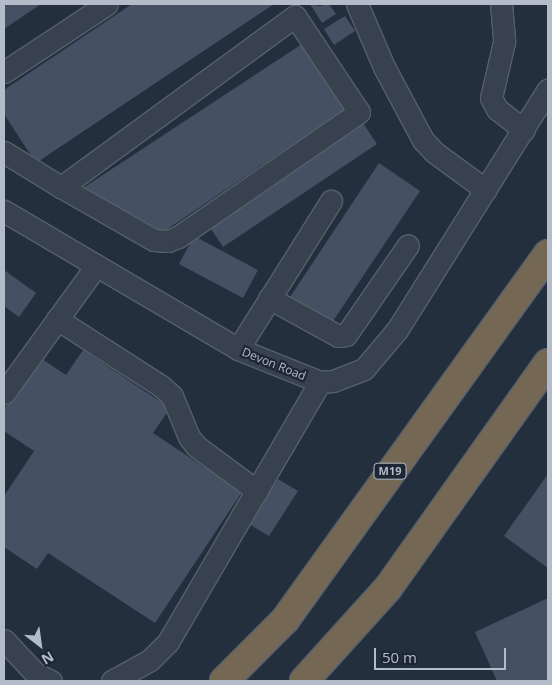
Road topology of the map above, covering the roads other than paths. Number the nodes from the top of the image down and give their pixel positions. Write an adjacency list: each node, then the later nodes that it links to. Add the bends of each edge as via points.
1 (106, 4): 5 (street)
2 (357, 4): 10 (street, via 384,67 422,140)
3 (501, 4): 7 (street, via 504,42 491,98 497,109)
4 (290, 10): 9 (street); 9 (street, via 359,112 168,241 154,240)
5 (4, 72)
6 (548, 89): 7 (street, Devon Road)
7 (524, 130): 10 (street, Devon Road)
8 (4, 152): 9 (street)
9 (61, 187)
10 (486, 190): 22 (street, Devon Road, via 397,330 364,369)
11 (331, 201): 18 (street)
12 (4, 211): 16 (street, Devon Road)
13 (548, 239): 17 (highway)
14 (408, 245): 18 (street, via 346,334 338,336)
15 (548, 254): 17 (highway, M19)
16 (96, 266): 19 (street); 20 (street, Devon Road)
17 (525, 286): 28 (highway, M19, via 285,620)
18 (270, 298): 20 (street)
19 (57, 319): 23 (street); 24 (street, via 161,386 172,396 189,438 196,446)
20 (238, 349): 22 (street, Devon Road)
21 (548, 363): 29 (highway, via 388,588)
22 (320, 382): 24 (street)
23 (4, 392)
24 (257, 491): 27 (street, via 168,642 150,660)
25 (4, 640): 26 (street, via 35,673)
26 (50, 681)
27 (112, 681)
28 (224, 681)
29 (304, 681)

